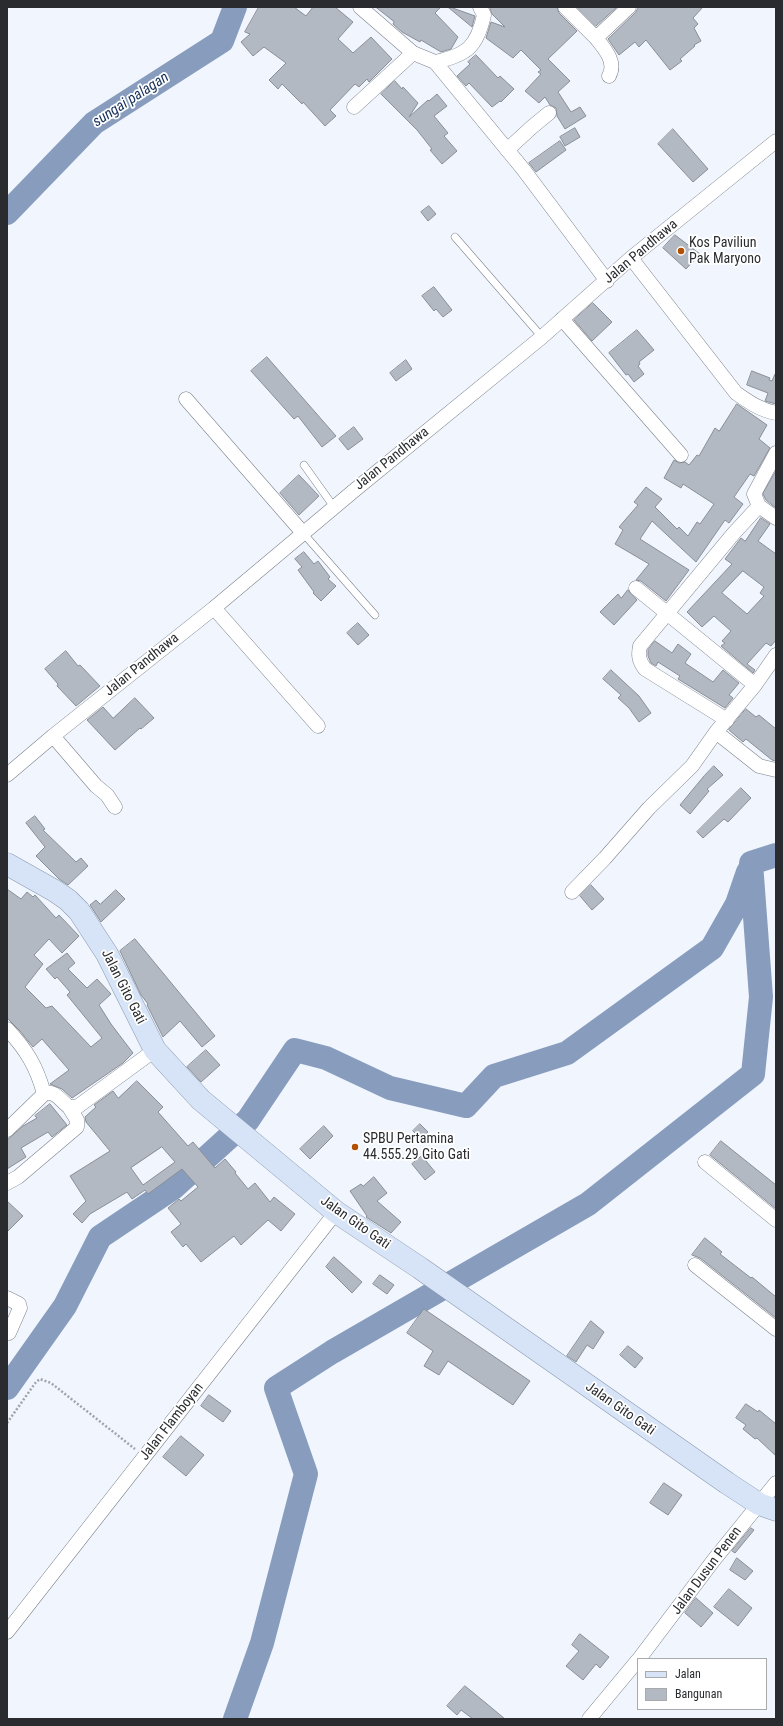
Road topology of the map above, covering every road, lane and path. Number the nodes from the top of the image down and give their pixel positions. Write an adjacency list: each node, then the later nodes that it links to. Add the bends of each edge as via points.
1 (360, 7): 6 (street)
2 (480, 7): 7 (street, via 484,15 481,30 469,49 455,58)
3 (565, 7): 5 (street)
4 (629, 7): 5 (street)
5 (596, 38): 8 (street, via 610,58)
6 (413, 53): 7 (street); 9 (street)
7 (435, 62): 12 (street)
8 (609, 76)
9 (354, 107)
10 (549, 113): 12 (street)
11 (776, 141): 14 (street, Jalan Pandhawa)
12 (507, 150): 15 (street)
13 (455, 237): 17 (lane)
14 (631, 258): 15 (street, Jalan Pandhawa); 19 (street, via 736,393 754,406)
15 (607, 281): 16 (street, Jalan Pandhawa)
16 (562, 319): 17 (street, Jalan Pandhawa); 21 (street)
17 (542, 337): 24 (street, Jalan Pandhawa)
18 (186, 399): 26 (street)
19 (776, 413)
20 (776, 453): 23 (street, via 755,490)
21 (681, 455)
22 (304, 466): 24 (lane)
23 (759, 506): 25 (street); 29 (street)
24 (334, 507): 26 (street, Jalan Pandhawa)
25 (776, 518)
26 (303, 533): 28 (street, Jalan Pandhawa); 30 (lane)
27 (636, 588): 29 (street)
28 (214, 608): 34 (street); 36 (street, Jalan Pandhawa)
29 (667, 614): 32 (street); 33 (street, via 640,646 640,664)
30 (375, 615)
31 (776, 655): 32 (street)
32 (754, 685): 33 (street)
33 (726, 720): 35 (street)
34 (318, 726)
35 (716, 732): 37 (street, via 759,766); 41 (street, via 692,766 649,808)
36 (54, 736): 38 (street, Jalan Pandhawa); 39 (street)
37 (776, 770)
38 (7, 775)
39 (115, 807)
40 (7, 864): 43 (main road, Jalan Gito Gati, via 55,891 79,911 107,954)
41 (572, 892)
42 (7, 1029): 44 (street, via 31,1059)
43 (155, 1050): 45 (street, via 77,1107); 49 (main road, Jalan Gito Gati, via 201,1100)
44 (44, 1094): 45 (street, via 52,1092); 46 (street)
45 (69, 1107): 48 (street, via 77,1120 77,1127 18,1177)
46 (7, 1130)
47 (705, 1162): 50 (street)
48 (7, 1183)
49 (336, 1212): 56 (street, Jalan Flamboyan); 58 (main road, Jalan Gito Gati, via 650,1430)
50 (776, 1220)
51 (695, 1265): 53 (street)
52 (7, 1298): 54 (street, via 20,1306)
53 (776, 1329)
54 (9, 1334)
55 (7, 1422): 56 (path, via 36,1382 44,1380)
56 (145, 1457): 59 (street, Jalan Flamboyan)
57 (776, 1483): 58 (street, Jalan Dusun Penen)
58 (767, 1507): 60 (street, Jalan Dusun Penen)
59 (7, 1632)
60 (641, 1658)
61 (637, 1662): 62 (street, Jalan Dusun Penen)
62 (589, 1719)

